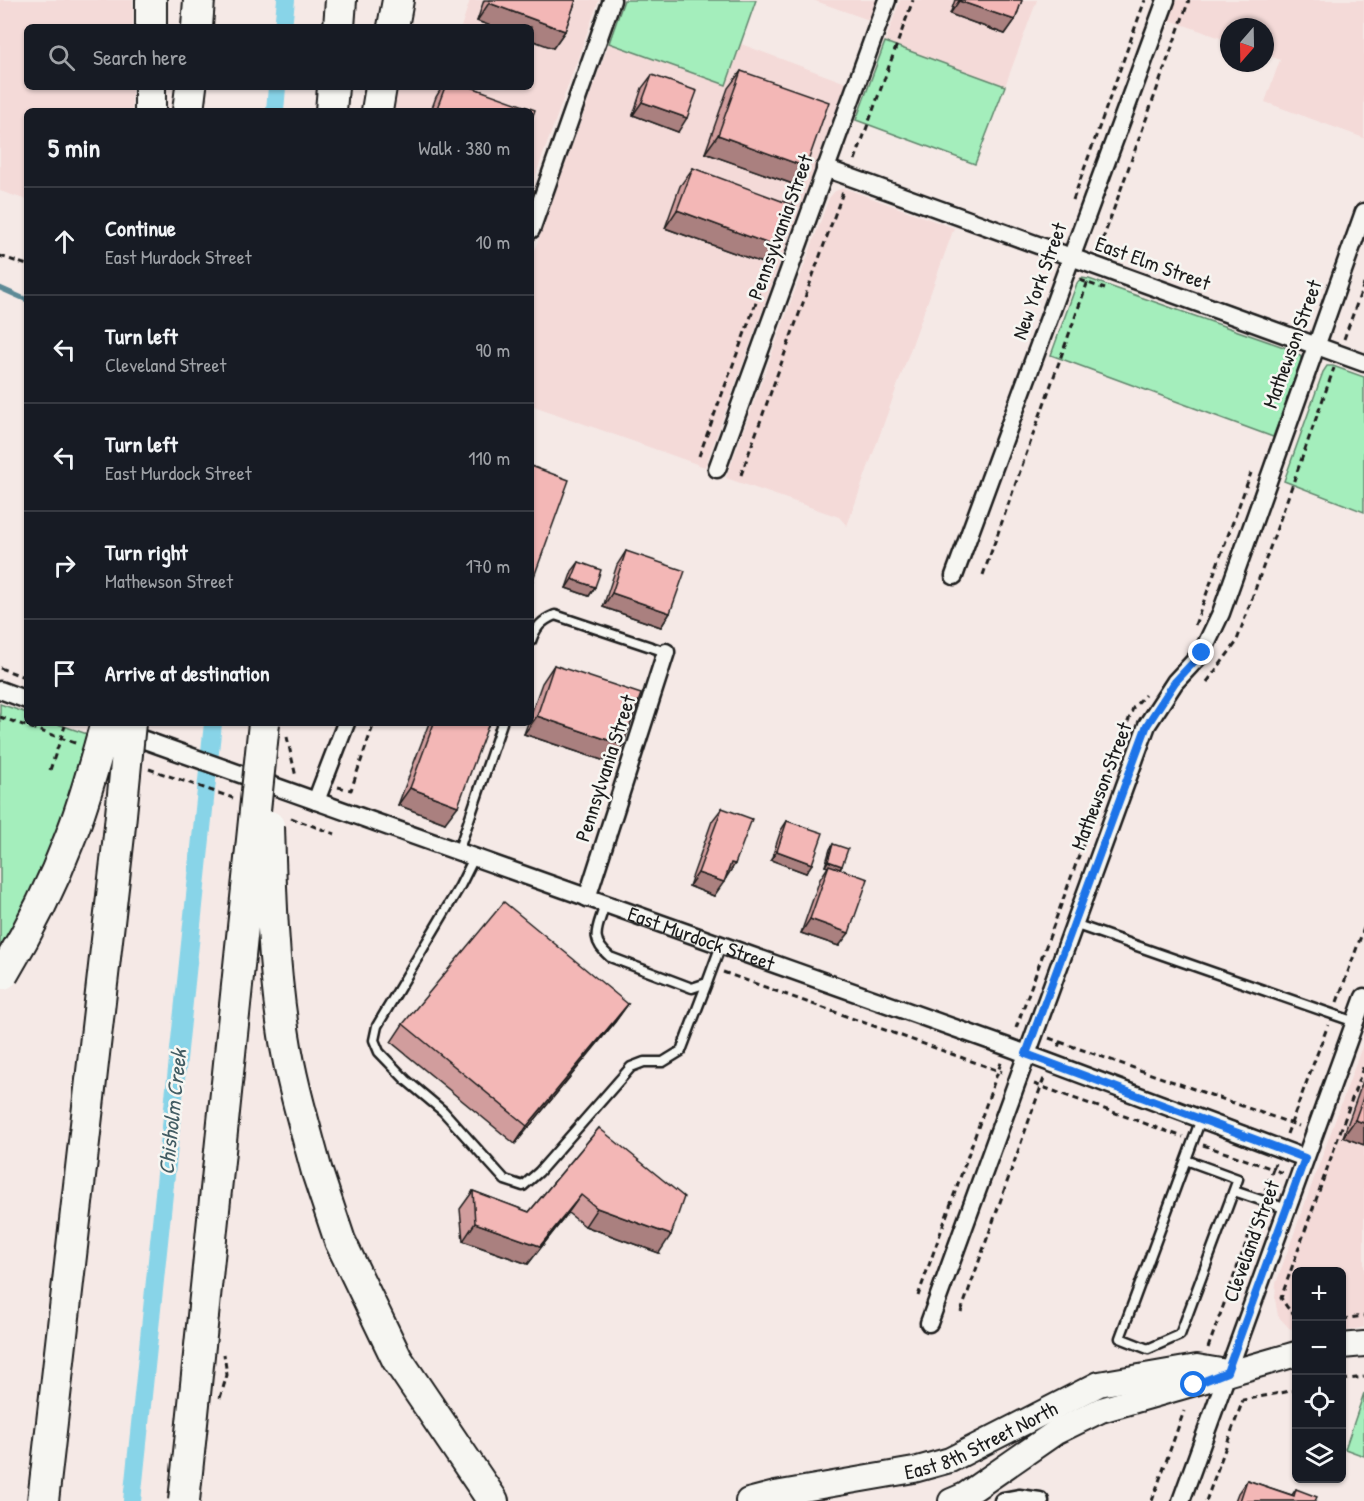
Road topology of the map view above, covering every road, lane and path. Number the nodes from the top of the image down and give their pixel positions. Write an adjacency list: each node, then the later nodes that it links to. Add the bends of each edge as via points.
1 (151, 0): 10 (highway)
2 (199, 0): 11 (highway)
3 (341, 0): 12 (highway)
4 (398, 0): 13 (highway)
5 (612, 0): 27 (street)
6 (887, 0): 23 (street, Pennsylvania Street)
7 (913, 0): 24 (path)
8 (1166, 0): 30 (street, New York Street)
9 (1189, 0): 32 (path)
10 (151, 24)
11 (197, 24)
12 (339, 24)
13 (394, 24)
14 (150, 90): 18 (highway)
15 (190, 90): 19 (highway)
16 (333, 90): 20 (highway)
17 (380, 90): 21 (highway)
18 (150, 108)
19 (188, 108)
20 (331, 108)
21 (378, 108)
22 (811, 156): 25 (path)
23 (825, 168): 24 (street, East Elm Street); 42 (street, Pennsylvania Street)
24 (849, 177): 30 (street, East Elm Street); 43 (path)
25 (790, 212)
26 (1364, 212): 37 (street, Mathewson Street)
27 (534, 221)
28 (0, 256): 31 (path)
29 (773, 256): 40 (path)
30 (1071, 258): 32 (street, East Elm Street); 33 (street, New York Street)
31 (24, 264)
32 (1094, 266): 34 (path); 37 (street, East Elm Street)
33 (1065, 275): 34 (path); 45 (street, New York Street)
34 (1087, 283): 36 (path); 44 (path)
35 (1364, 284): 38 (path)
36 (1109, 291)
37 (1316, 346): 38 (street, East Elm Street); 79 (street, Mathewson Street, via 1221,613 1202,653 1175,682 1147,725)
38 (1339, 354): 39 (street, East Elm Street); 51 (path, via 1236,643)
39 (1364, 363)
40 (699, 456)
41 (1253, 469): 46 (path)
42 (717, 470)
43 (741, 475)
44 (983, 575)
45 (954, 576)
46 (1195, 626)
47 (534, 633): 48 (lane, via 536,627 555,615)
48 (666, 652): 77 (street, Pennsylvania Street)
49 (0, 668): 50 (path)
50 (24, 677)
51 (1207, 682)
52 (0, 690): 54 (street)
53 (1147, 693): 86 (path, via 1132,708)
54 (24, 699)
55 (0, 717): 56 (path)
56 (24, 725)
57 (26, 726): 67 (path)
58 (64, 726): 67 (path)
59 (105, 726): 82 (highway, bridge, via 70,838 27,934)
60 (111, 726): 66 (street, East Murdock Street)
61 (265, 726): 118 (highway, bridge, via 275,969 284,1037 317,1172 340,1241 397,1359)
62 (265, 726): 117 (highway, bridge)
63 (345, 726): 72 (street)
64 (373, 726): 72 (path, via 351,790)
65 (501, 726): 75 (lane)
66 (132, 730): 74 (street, East Murdock Street); 116 (highway, bridge)
67 (61, 738): 68 (path); 69 (path)
68 (79, 744)
69 (50, 770)
70 (286, 771): 72 (path)
71 (170, 776): 73 (path)
72 (323, 783): 74 (street)
73 (242, 801)
74 (316, 801): 75 (street, East Murdock Street)
75 (458, 852): 76 (street, East Murdock Street)
76 (474, 858): 77 (street, East Murdock Street); 83 (lane, via 377,1026 374,1040 379,1052 443,1111 505,1180 523,1186 531,1179 631,1067 663,1062 681,1051)
77 (586, 898): 78 (street, East Murdock Street)
78 (605, 904): 80 (street, East Murdock Street); 83 (lane, via 595,937 610,957 692,988)
79 (1074, 924): 85 (lane); 88 (street, Mathewson Street)
80 (721, 945): 81 (lane); 88 (street, East Murdock Street)
81 (712, 969): 83 (lane); 90 (path)
82 (1, 976)
83 (707, 982)
84 (1364, 997): 85 (street, Cleveland Street)
85 (1355, 1022): 93 (street, Cleveland Street)
86 (1016, 1028)
87 (1060, 1042): 93 (path)
88 (1026, 1054): 91 (street, Mathewson Street); 92 (street, East Murdock Street)
89 (1364, 1065): 101 (path)
90 (997, 1071): 91 (path); 102 (path)
91 (1018, 1078): 94 (path); 106 (street, Mathewson Street)
92 (1201, 1119): 94 (lane); 95 (street, East Murdock Street)
93 (1315, 1132): 95 (street, Cleveland Street)
94 (1193, 1141): 96 (lane); 98 (path, via 1272,1169)
95 (1305, 1158): 99 (street, Cleveland Street)
96 (1186, 1160): 97 (lane, via 1238,1179); 97 (lane, via 1120,1338 1148,1349 1180,1335)
97 (1234, 1191): 98 (lane)
98 (1261, 1200): 99 (lane); 109 (path)
99 (1287, 1209): 111 (street, Cleveland Street)
100 (1292, 1267): 103 (path, via 1281,1298)
101 (1292, 1267)
102 (918, 1296)
103 (1292, 1312)
104 (1364, 1316): 105 (path)
105 (1346, 1318)
106 (929, 1323)
107 (1364, 1344): 108 (street)
108 (1346, 1346)
109 (1206, 1352)
110 (1292, 1355): 111 (street)
111 (1227, 1372): 119 (street, East 8th Street North, via 1197,1367 1099,1384 950,1460); 120 (street, via 1101,1410 1056,1432); 124 (street, Cleveland Street)
112 (1364, 1377): 113 (path)
113 (1346, 1379)
114 (1292, 1391): 125 (path, via 1243,1400)
115 (1184, 1411): 123 (path)
116 (43, 1501)
117 (184, 1501)
118 (493, 1501)
119 (748, 1501)
120 (951, 1501)
121 (1003, 1501): 122 (street)
122 (1040, 1501)
123 (1152, 1501)
124 (1181, 1501)
125 (1206, 1501)

